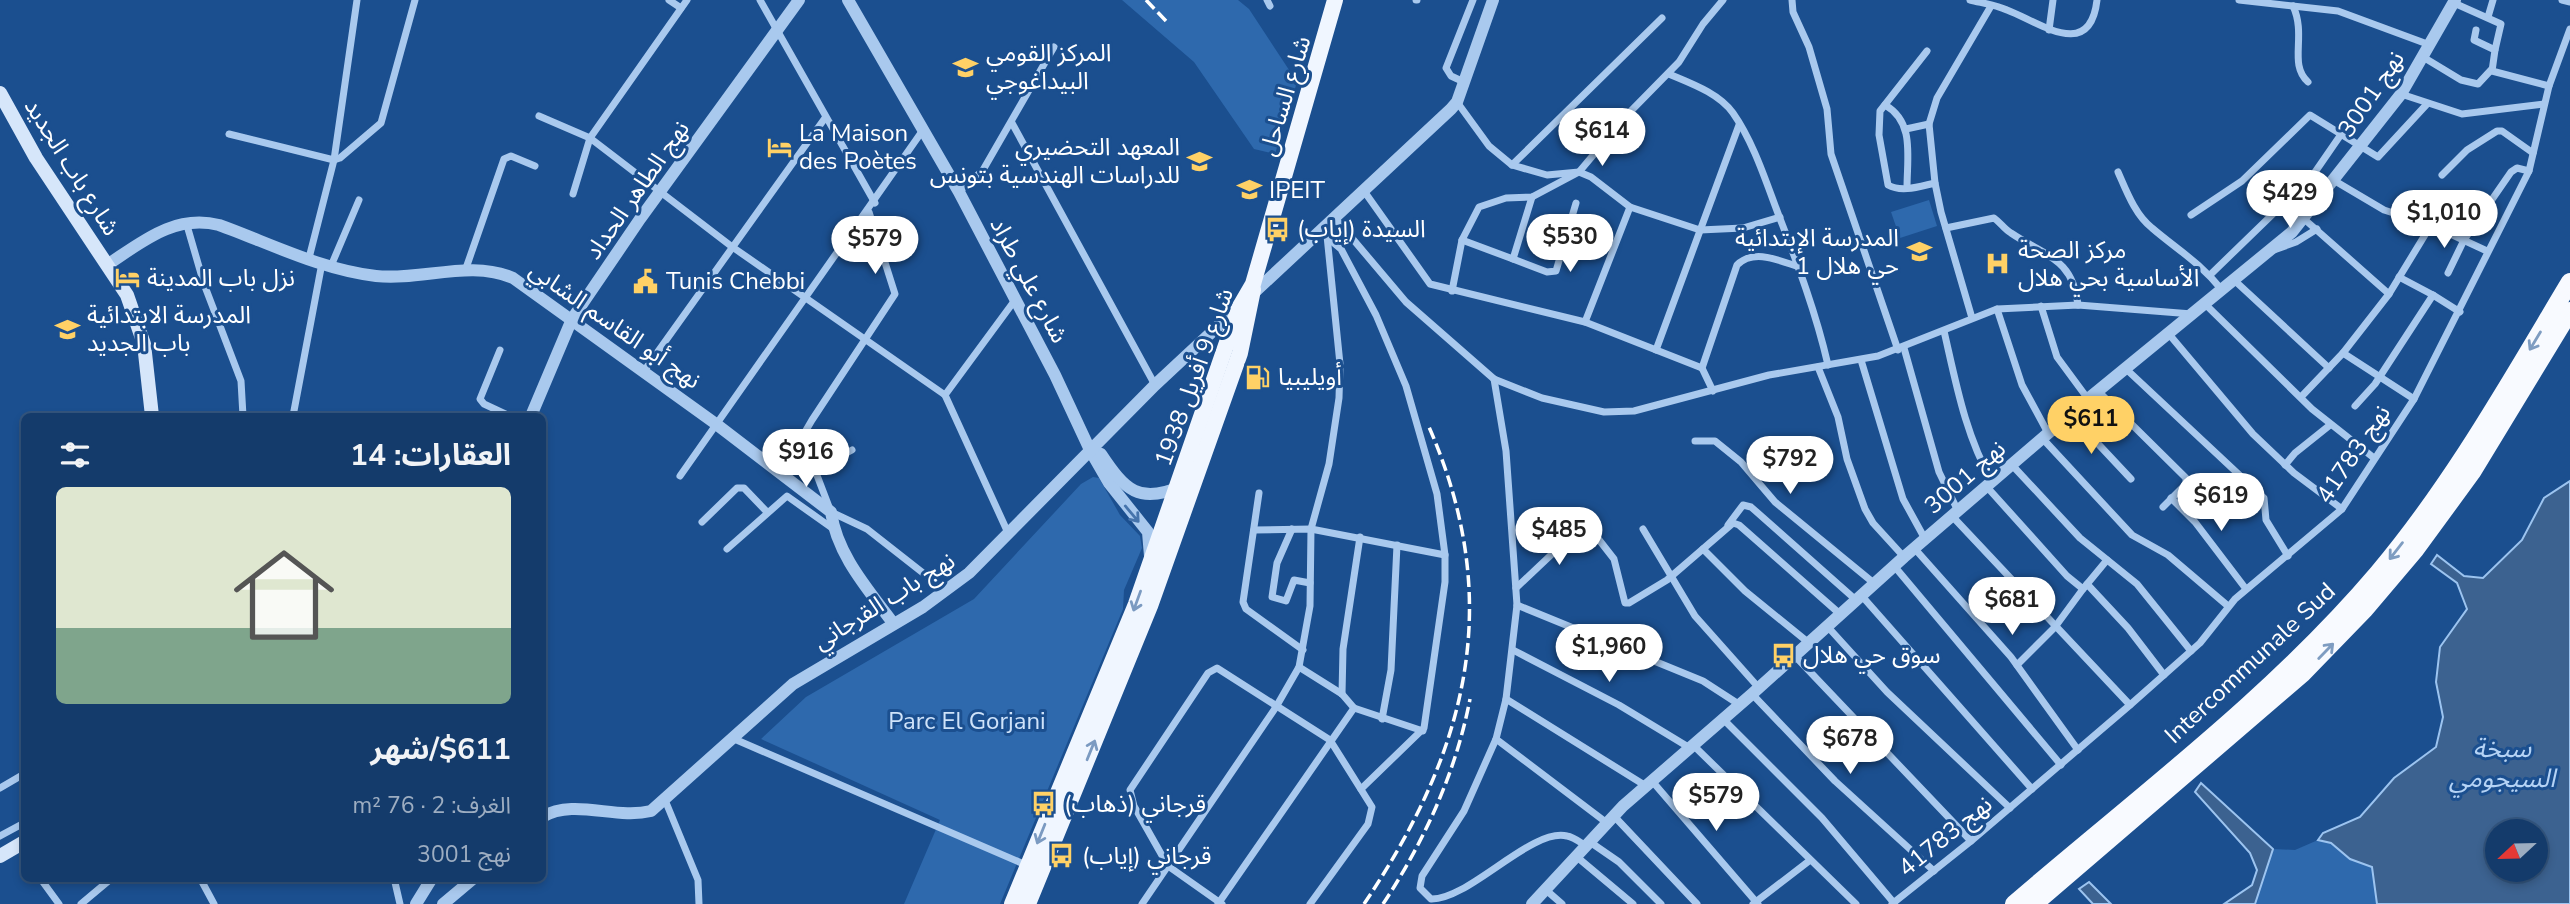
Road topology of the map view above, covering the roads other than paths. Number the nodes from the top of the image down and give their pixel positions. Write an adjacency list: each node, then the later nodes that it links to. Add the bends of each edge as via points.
1 (357, 0): 62 (street)
2 (415, 0): 62 (street, via 381,123)
3 (669, 0): 25 (street)
4 (687, 0): 25 (street)
5 (760, 0): 33 (street)
6 (799, 0): 33 (street, نهج الطاهر الحداد)
7 (848, 0): 56 (street, شارع علي طراد)
8 (1327, 0): 29 (street)
9 (1335, 0): 29 (main road, شارع الساحل)
10 (1473, 0): 41 (street, via 1447,62 1448,73)
11 (1493, 0): 41 (street)
12 (1723, 0): 40 (street)
13 (1792, 0): 129 (street, via 1827,109 1831,154)
14 (1970, 0): 23 (street)
15 (2007, 0): 26 (street)
16 (2053, 0): 31 (street)
17 (2097, 0): 31 (street, via 2084,30 2067,35)
18 (2239, 0): 24 (street)
19 (2493, 0): 27 (street)
20 (2562, 0): 22 (street)
21 (2454, 1): 27 (street); 34 (street, نهج 3001)
22 (2570, 2)
23 (1991, 6): 26 (street); 54 (street, via 1937,98)
24 (2293, 6): 34 (street, via 2338,11); 42 (street, via 2301,31 2298,70)
25 (681, 8): 59 (street)
26 (2006, 9): 31 (street)
27 (2487, 17): 36 (street, via 2501,24)
28 (1662, 18): 63 (street)
29 (1331, 21): 107 (main road, شارع الساحل)
30 (2570, 29): 43 (street, نهج 41783)
31 (2049, 30)
32 (2476, 30): 36 (street, via 2474,40)
33 (776, 31): 51 (street); 73 (street, نهج الطاهر الحداد)
34 (2430, 44): 38 (street, نهج 3001)
35 (1054, 47): 52 (street)
36 (2495, 50): 39 (street)
37 (1927, 51): 49 (street)
38 (2423, 57): 39 (street, via 2470,82 2481,83); 45 (street, نهج 3001)
39 (2491, 70): 43 (street)
40 (1669, 74): 53 (street, via 1717,98); 66 (street, via 1626,115)
41 (1464, 82): 46 (street)
42 (2308, 82)
43 (2549, 86): 48 (street, نهج 41783)
44 (0, 93): 98 (main road, شارع باب الجديد, via 36,158)
45 (2401, 94): 47 (street); 60 (street, نهج 3001)
46 (1457, 102): 63 (street, via 1489,146); 72 (street)
47 (2427, 104): 48 (street, via 2462,114); 60 (street, via 2379,156)
48 (2544, 104): 61 (street, نهج 41783)
49 (1885, 105): 55 (street, via 1902,118); 71 (street, via 1878,120 1888,185)
50 (539, 116): 59 (street)
51 (825, 118): 78 (street); 93 (street)
52 (1012, 123): 74 (street, via 983,170); 143 (street)
53 (1739, 124): 83 (street); 90 (street)
54 (1929, 124): 55 (street); 70 (street)
55 (1906, 129): 71 (street)
56 (924, 130): 74 (street, شارع علي طراد); 78 (street)
57 (2342, 133): 60 (street); 82 (street, via 2310,116 2242,181); 103 (street, via 2313,175)
58 (229, 134): 62 (street)
59 (590, 138): 73 (street); 75 (street)
60 (2362, 147): 69 (street, نهج 3001)
61 (2533, 153): 65 (street, نهج 41783); 68 (street, via 2497,131 2473,145)
62 (334, 160): 96 (street)
63 (1512, 165): 66 (street, via 1547,175)
64 (535, 166): 101 (street, via 511,156 504,159)
65 (2529, 171): 92 (street, via 2511,172); 95 (street, نهج 41783)
66 (1579, 172): 76 (street); 80 (street)
67 (2118, 172): 103 (street, via 2151,228)
68 (2442, 175)
69 (2335, 181): 84 (street, نهج 3001); 86 (street, via 2384,210)
70 (1935, 183): 71 (street); 88 (street)
71 (1907, 188)
72 (1364, 191): 87 (street); 109 (street, via 1424,277 1437,288)
73 (661, 192): 93 (street); 123 (street, نهج الطاهر الحداد)
74 (959, 192): 113 (street, شارع علي طراد)
75 (573, 194)
76 (1532, 197): 91 (street, via 1482,205); 97 (street)
77 (359, 200): 99 (street)
78 (875, 203): 81 (street)
79 (1576, 203): 97 (street, via 1556,271)
80 (1630, 207): 90 (street); 124 (street)
81 (869, 212): 112 (street); 127 (street, via 895,290)
82 (2191, 215)
83 (1780, 217): 90 (street, via 1743,228); 100 (street)
84 (2304, 218): 89 (street); 94 (street, نهج 3001)
85 (186, 222): 96 (street, نهج أبو القاسم الشابي, via 219,225); 98 (street, نهج أبو القاسم الشابي, via 162,229); 151 (street, via 204,285 241,381)
86 (2431, 225): 92 (street); 104 (street)
87 (1330, 228): 107 (street); 142 (street); 182 (street, via 1339,398 1329,464); 191 (street, via 1376,315 1406,386 1437,494)
88 (1946, 228): 115 (street, via 1994,218 2060,262 2071,276); 122 (street)
89 (2317, 229): 94 (street); 110 (street)
90 (1700, 230): 131 (street)
91 (1462, 240): 97 (street); 109 (street)
92 (2464, 240): 95 (street); 102 (street)
93 (731, 246): 112 (street); 140 (street)
94 (2272, 251): 105 (street, نهج 3001)
95 (2487, 251): 120 (street, نهج 41783)
96 (309, 258): 99 (street, نهج أبو القاسم الشابي)
97 (1513, 259)
98 (107, 265): 150 (main road, شارع باب الجديد, via 127,295 138,324)
99 (327, 265): 101 (street, نهج أبو القاسم الشابي, via 394,277); 152 (street)
100 (1799, 267): 135 (street); 137 (street, via 1767,257 1740,262)
101 (465, 272): 123 (street, نهج أبو القاسم الشابي, via 501,273)
102 (2448, 273)
103 (2210, 275): 108 (street)
104 (2399, 277): 110 (street); 111 (street)
105 (2234, 280): 108 (street, نهج 3001); 138 (street)
106 (2570, 282): 281 (highway, Intercommunale Sud, one-way to 281, via 2450,479 2364,589 2274,682)
107 (1253, 290): 117 (main road, شارع 9 أفريل 1938); 132 (main road, شارع 9 أفريل 1938)
108 (2222, 290): 114 (street, نهج 3001)
109 (1452, 291): 124 (street)
110 (2389, 293): 133 (street)
111 (2434, 295): 120 (street); 141 (street)
112 (806, 299): 127 (street); 156 (street)
113 (1015, 299): 145 (street); 160 (street, شارع علي طراد)
114 (2204, 303): 121 (street, نهج 3001); 147 (street)
115 (2078, 305): 116 (street); 121 (street)
116 (2041, 306): 118 (street); 146 (street, via 2057,357)
117 (1239, 308): 128 (street, نهج باب القرجاني); 132 (main road, شارع 9 أفريل 1938)
118 (1997, 309): 122 (street); 158 (street)
119 (2570, 311): 282 (highway, Intercommunale Sud, one-way to 119, via 2302,674 2365,609 2472,471)
120 (2460, 312): 148 (street, نهج 41783)
121 (2192, 314): 126 (street, نهج 3001)
122 (1972, 318): 125 (street)
123 (572, 319): 140 (street, نهج أبو القاسم الشابي); 154 (street, نهج الطاهر الحداد)
124 (1585, 322): 131 (street)
125 (1944, 331): 129 (street); 169 (street, via 1961,405)
126 (2168, 333): 139 (street, نهج 3001); 164 (street, via 2235,415)
127 (867, 338): 145 (street); 165 (street, via 805,432)
128 (1208, 338): 132 (street, via 1220,338); 143 (street, نهج باب القرجاني)
129 (1901, 349): 134 (street); 176 (street)
130 (500, 350): 153 (street, via 480,399)
131 (1656, 350): 137 (street)
132 (1233, 351): 168 (main road, شارع 9 أفريل 1938)
133 (2343, 353): 138 (street); 141 (street)
134 (1861, 360): 135 (street); 186 (street, via 1903,499)
135 (1828, 365): 136 (street)
136 (1818, 367): 144 (street); 194 (street, via 1866,509)
137 (1702, 368): 144 (street)
138 (2329, 368): 147 (street)
139 (2125, 369): 146 (street, نهج 3001); 192 (street, via 2264,498 2266,520)
140 (644, 371): 156 (street, نهج أبو القاسم الشابي)
141 (2379, 377): 148 (street); 149 (street)
142 (1494, 379): 144 (street, via 1542,398 1604,412 1634,411); 200 (street, via 1506,451)
143 (1155, 385): 160 (street, نهج باب القرجاني)
144 (1713, 391)
145 (945, 395): 184 (street)
146 (2093, 395): 155 (street, نهج 3001); 171 (street, via 2186,478 2186,484)
147 (2301, 397): 157 (street)
148 (2414, 399): 162 (street, نهج 41783)
149 (2356, 406)
150 (152, 413)
151 (243, 413)
152 (294, 413)
153 (504, 413)
154 (532, 413)
155 (2071, 415): 158 (street, نهج 3001); 167 (street)
156 (716, 424): 166 (street); 175 (street, نهج أبو القاسم الشابي)
157 (2330, 425): 162 (street); 164 (street)
158 (2045, 436): 163 (street, نهج 3001); 205 (street, via 2132,535 2168,555)
159 (1695, 441): 198 (street, via 1714,441 1741,462 1775,502)
160 (1090, 443): 168 (street, شارع علي طراد, via 1128,489 1138,494); 184 (street, نهج باب القرجاني); 195 (street, شارع علي طراد, one-way to 195, via 1109,483 1147,532)
161 (852, 450): 165 (street)
162 (2374, 458): 173 (street, نهج 41783)
163 (2012, 465): 169 (street, نهج 3001); 193 (street, via 2080,538)
164 (2285, 465): 173 (street)
165 (814, 470): 175 (street)
166 (680, 476)
167 (2131, 479)
168 (1186, 484): 195 (main road, شارع 9 أفريل 1938); 272 (main road, شارع 9 أفريل 1938, one-way to 168, via 1150,606)
169 (1989, 484): 176 (street, نهج 3001); 199 (street)
170 (1259, 494): 183 (street)
171 (2171, 498): 172 (street); 201 (street)
172 (2163, 508)
173 (2342, 509): 192 (street, نهج 41783)
174 (767, 512): 177 (street, via 744,488 737,488); 179 (street, via 791,496); 188 (street)
175 (831, 512): 179 (street); 202 (street, via 867,529)
176 (1955, 514): 186 (street, نهج 3001); 209 (street)
177 (702, 522)
178 (1728, 525): 189 (street); 203 (street, via 1747,504); 206 (street, via 1740,525)
179 (833, 528): 207 (street, via 852,567)
180 (1643, 528): 196 (street)
181 (1293, 529): 182 (street); 183 (street); 197 (street, via 1277,563 1272,597 1286,601 1294,580)
182 (1311, 529): 185 (street); 197 (street)
183 (1254, 530): 211 (street, via 1243,602 1246,609)
184 (1009, 536): 202 (street, نهج باب القرجاني)
185 (1360, 537): 187 (street); 219 (street, via 1346,626)
186 (1925, 539): 190 (street, نهج 3001)
187 (1397, 545): 191 (street); 225 (street, via 1391,670)
188 (727, 548)
189 (1703, 549): 196 (street); 210 (street)
190 (1915, 549): 194 (street, نهج 3001); 215 (street)
191 (1444, 555): 227 (street, via 1445,582)
192 (2288, 556): 201 (street, نهج 41783)
193 (2107, 560): 199 (street); 213 (street, via 2137,584)
194 (1899, 562): 198 (street, نهج 3001); 233 (street)
195 (1149, 563): 251 (main road, شارع 9 أفريل 1938, one-way to 251)
196 (1673, 576): 200 (street, via 1626,604 1614,559 1589,527); 218 (street, via 1695,616)
197 (1310, 583): 211 (street)
198 (1875, 584): 203 (street, نهج 3001)
199 (2085, 587): 209 (street); 217 (street, via 2128,628)
200 (1516, 588): 204 (street)
201 (2246, 589): 205 (street, نهج 41783)
202 (946, 592): 207 (street, نهج باب القرجاني)
203 (1859, 598): 206 (street, نهج 3001); 238 (street)
204 (1517, 604): 212 (street); 221 (street, via 1703,681)
205 (2228, 606): 213 (street, نهج 41783)
206 (1840, 614): 208 (street, نهج 3001)
207 (893, 623): 228 (street, نهج باب القرجاني, via 793,684)
208 (1827, 626): 210 (street, نهج 3001); 240 (street, via 1886,692)
209 (2055, 627): 215 (street); 222 (street)
210 (1809, 643): 214 (street, نهج 3001)
211 (1303, 650): 216 (street)
212 (1513, 650): 220 (street); 231 (street)
213 (2191, 651): 217 (street, نهج 41783)
214 (1795, 656): 218 (street, نهج 3001); 245 (street)
215 (2017, 665): 232 (street)
216 (1299, 667): 219 (street); 223 (street)
217 (2164, 675): 222 (street, نهج 41783)
218 (1756, 691): 221 (street, نهج 3001); 253 (street, via 1835,781)
219 (1342, 694): 224 (street)
220 (1507, 699): 229 (street); 235 (street)
221 (1740, 705): 226 (street, نهج 3001)
222 (2130, 705): 232 (street, نهج 41783)
223 (1276, 707): 230 (street); 252 (street); 252 (street, via 1222,670 1212,669 1138,773 1130,790 1134,806)
224 (1354, 708): 225 (street); 230 (street)
225 (1382, 719): 227 (street)
226 (1723, 719): 231 (street, نهج 3001); 263 (street, via 1822,818)
227 (1423, 731): 237 (street)
228 (732, 738): 239 (street, نهج باب القرجاني); 251 (street)
229 (1496, 739): 242 (street); 246 (street, via 1464,811 1422,876 1422,892 1431,899 1454,894 1514,854 1557,836)
230 (1330, 740): 237 (street); 261 (street)
231 (1692, 746): 235 (street, نهج 3001); 250 (street)
232 (2078, 750): 233 (street, نهج 41783)
233 (2061, 765): 238 (street, نهج 41783)
234 (21, 776): 236 (street)
235 (1649, 783): 242 (street, نهج 3001); 262 (street)
236 (0, 788)
237 (1361, 789): 274 (street, via 1373,812 1368,824)
238 (2032, 789): 240 (street, نهج 41783)
239 (665, 800): 241 (street, نهج باب القرجاني, via 642,813 569,809); 270 (street, via 698,880)
240 (2010, 808): 245 (street, نهج 41783)
241 (546, 816)
242 (1610, 819): 246 (street, نهج 3001); 279 (street)
243 (21, 825): 244 (street)
244 (0, 836)
245 (1972, 841): 253 (street, نهج 41783)
246 (1588, 844): 249 (street, نهج 3001); 278 (street, via 1619,862)
247 (21, 847): 248 (main road)
248 (0, 856)
249 (1577, 857): 260 (street, نهج 3001); 277 (street)
250 (1809, 861): 262 (street); 280 (street)
251 (1028, 866): 271 (main road, شارع 9 أفريل 1938)
252 (1168, 866): 261 (street); 273 (street)
253 (1934, 872): 263 (street, نهج 41783)
254 (43, 882): 264 (street)
255 (107, 882): 265 (street)
256 (202, 882): 266 (street)
257 (395, 882): 267 (street)
258 (430, 882): 268 (street)
259 (469, 882): 269 (street)
260 (1546, 890): 275 (street, نهج 3001); 276 (street)
261 (1219, 903)
262 (1756, 903)
263 (1893, 903)
264 (59, 904)
265 (81, 904)
266 (214, 904)
267 (400, 904)
268 (416, 904)
269 (443, 904)
270 (699, 904)
271 (1012, 904)
272 (1028, 904)
273 (1142, 904)
274 (1310, 904)
275 (1532, 904)
276 (1562, 904)
277 (1633, 904)
278 (1661, 904)
279 (1697, 904)
280 (1856, 904)
281 (2014, 904)
282 (2034, 904)

